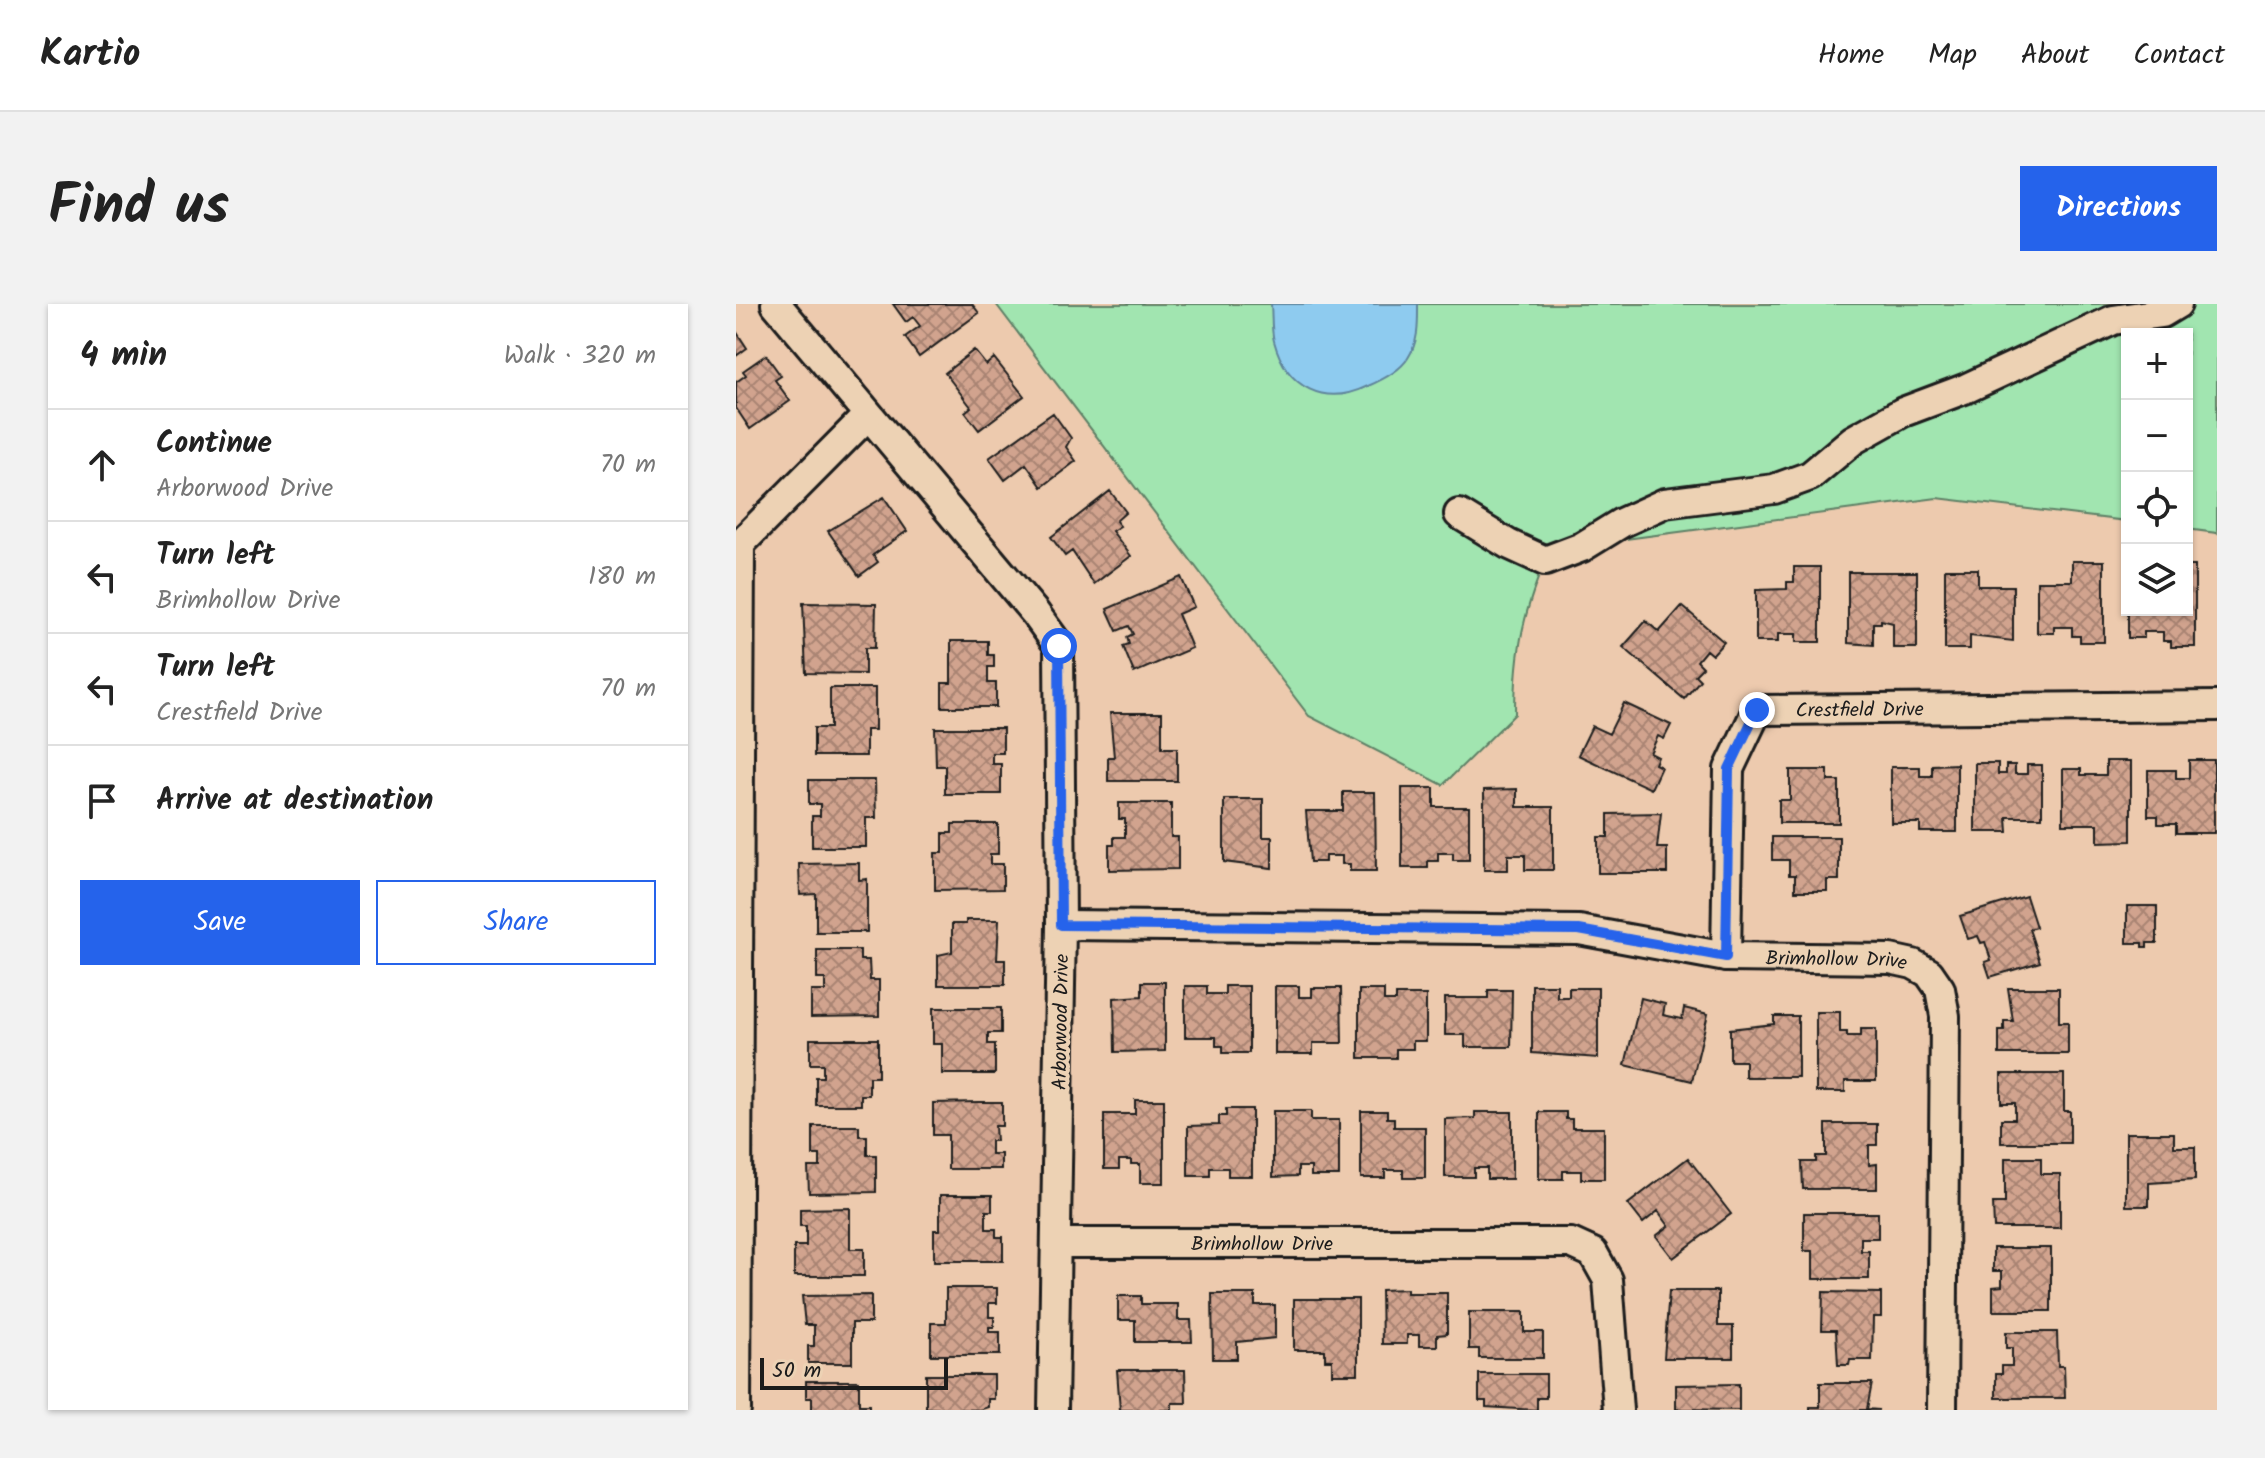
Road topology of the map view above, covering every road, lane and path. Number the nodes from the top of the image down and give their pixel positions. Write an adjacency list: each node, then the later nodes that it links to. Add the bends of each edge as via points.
1 (776, 304): 3 (street, Arborwood Drive)
2 (2177, 304): 4 (street, via 2162,313 2113,320 1903,412 1853,440 1810,476 1774,489 1665,503 1545,561)
3 (867, 416): 6 (street, Arborwood Drive, via 1059,646); 9 (street, via 740,544)
4 (1459, 514)
5 (2217, 706): 7 (street, Crestfield Drive, via 1757,710 1729,769)
6 (1061, 925): 7 (street, Brimhollow Drive, via 1579,930); 8 (street, Arborwood Drive)
7 (1726, 957): 12 (street, Brimhollow Drive, via 1890,959 1929,973 1940,989 1945,1016)
8 (1056, 1243): 10 (street, Arborwood Drive); 11 (street, Brimhollow Drive, via 1571,1243 1593,1253 1608,1280)
9 (736, 1410)
10 (1053, 1410)
11 (1618, 1410)
12 (1942, 1410)

